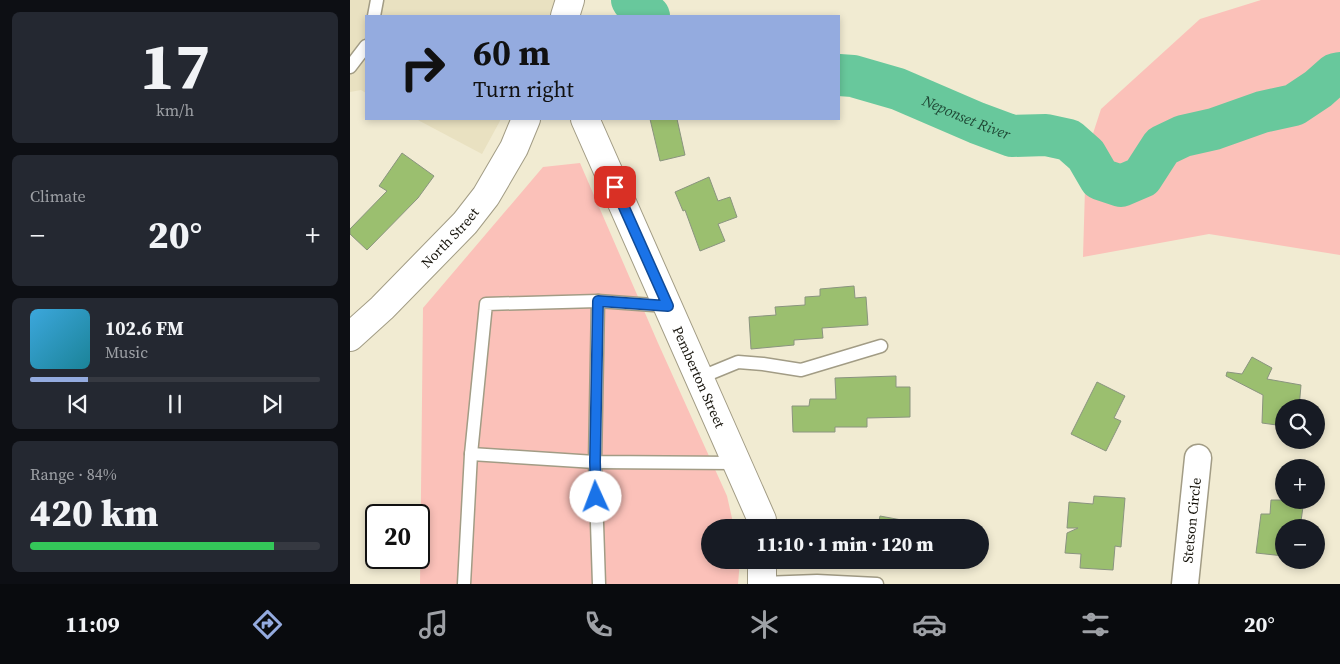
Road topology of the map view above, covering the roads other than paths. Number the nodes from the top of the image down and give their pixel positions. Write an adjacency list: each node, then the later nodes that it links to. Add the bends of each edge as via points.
1 (376, 0): 3 (lane)
2 (570, 0): 4 (street)
3 (374, 15)
4 (565, 15)
5 (365, 47): 6 (lane)
6 (350, 67)
7 (526, 120): 11 (street, North Street, via 491,188 465,223)
8 (585, 120): 10 (street, Pemberton Street)
9 (598, 301): 10 (lane); 14 (lane, via 486,304); 16 (lane)
10 (668, 306): 13 (street, Pemberton Street)
11 (350, 337)
12 (881, 346): 13 (lane, via 800,370 738,362)
13 (699, 378): 17 (street, Pemberton Street)
14 (471, 454): 16 (lane); 20 (lane)
15 (1198, 458): 23 (street, Stetson Circle)
16 (595, 462): 17 (lane); 21 (lane)
17 (736, 463): 18 (street, Pemberton Street)
18 (762, 519)
19 (762, 576): 22 (lane)
20 (464, 584)
21 (599, 584)
22 (878, 584)
23 (1185, 584)

